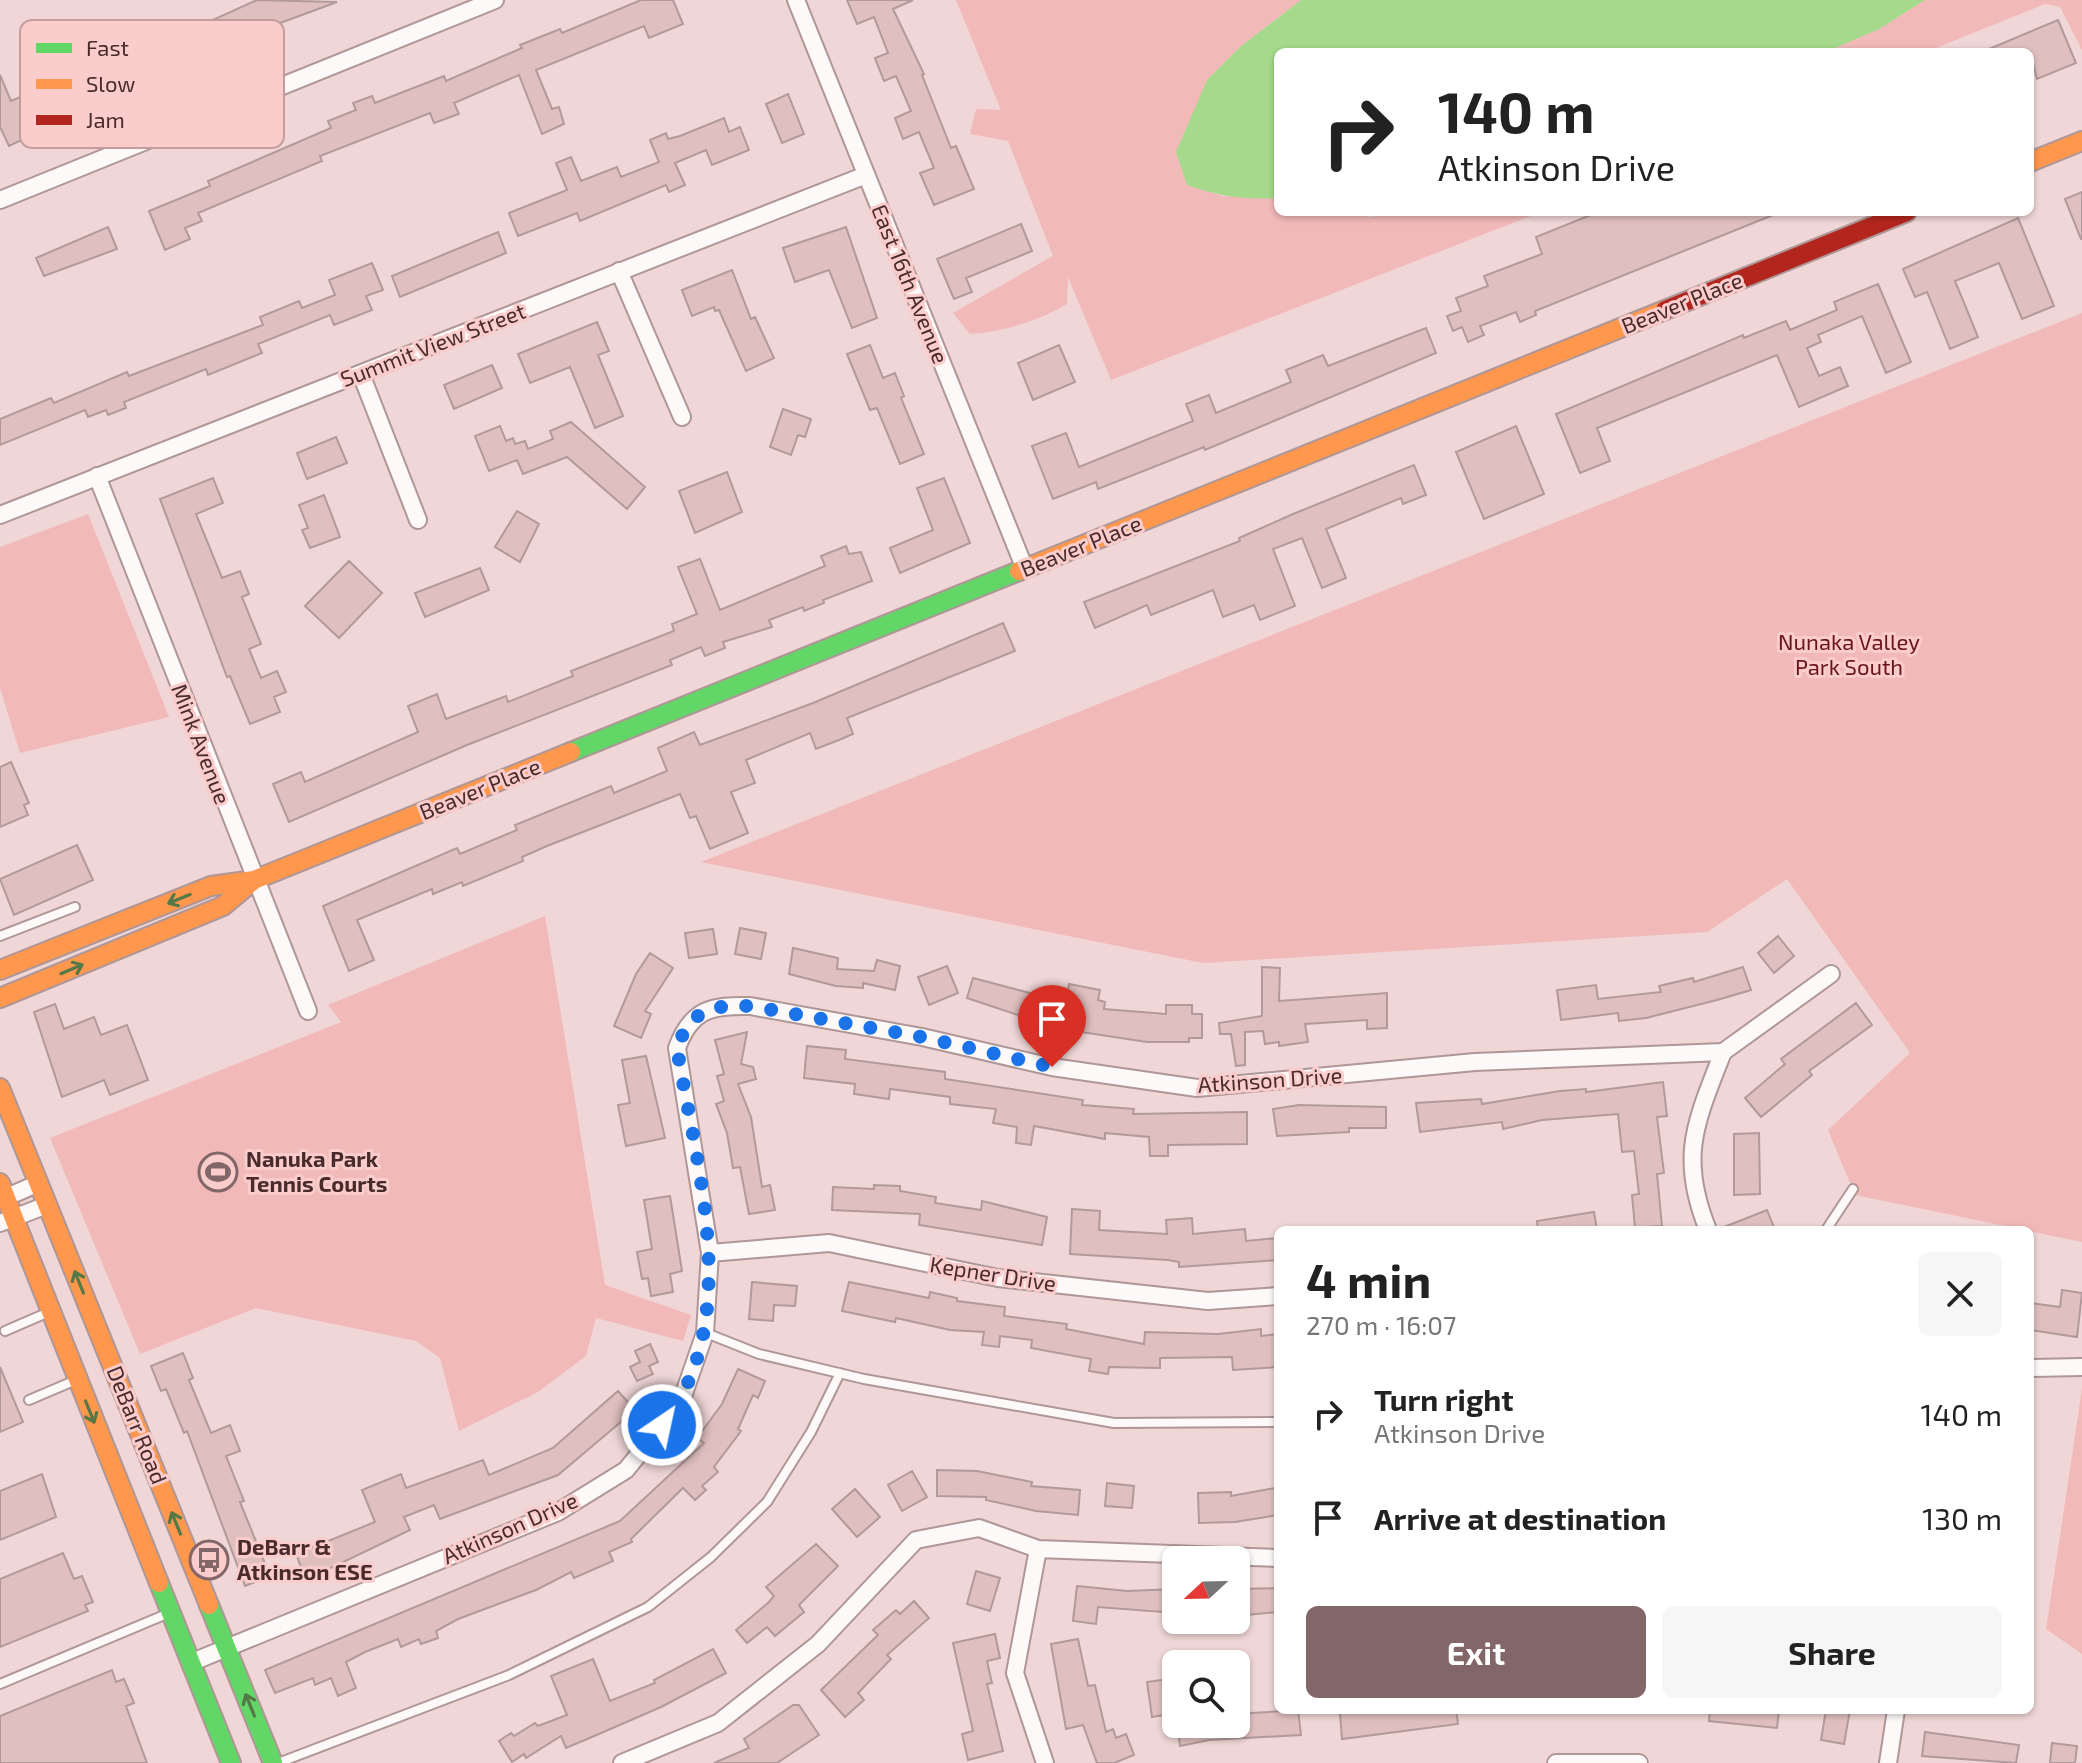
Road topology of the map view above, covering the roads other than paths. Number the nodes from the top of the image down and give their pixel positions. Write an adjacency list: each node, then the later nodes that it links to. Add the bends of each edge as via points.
1 (495, 0): 3 (street)
2 (796, 0): 7 (street, East 16th Avenue)
3 (284, 85)
4 (2082, 141): 6 (street)
5 (129, 148): 8 (street)
6 (2034, 160)
7 (866, 175): 10 (street, Summit View Street); 16 (street, East 16th Avenue)
8 (0, 200)
9 (1897, 216): 16 (street, Beaver Place)
10 (619, 271): 11 (street, Summit View Street); 12 (street)
11 (361, 374): 13 (street, Summit View Street); 15 (street)
12 (682, 417)
13 (97, 476): 14 (street, Summit View Street); 17 (street, Mink Avenue)
14 (0, 515)
15 (418, 520)
16 (1025, 569): 17 (street, Beaver Place)
17 (254, 880): 20 (street, Beaver Place, one-way to 20, via 211,886); 22 (street, Beaver Place, one-way to 17, via 223,906); 23 (street, Mink Avenue)
18 (75, 907): 19 (lane)
19 (0, 936)
20 (0, 970)
21 (1831, 974): 24 (street)
22 (0, 998)
23 (308, 1011)
24 (1723, 1052): 31 (street, via 1694,1129 1694,1193); 33 (street, Atkinson Drive, via 1475,1062 1197,1088 1052,1067 922,1037 724,1005 704,1011 684,1028 677,1048)
25 (0, 1088): 26 (street, DeBarr Road)
26 (39, 1183): 28 (street); 29 (street, DeBarr Road)
27 (1853, 1189): 32 (lane)
28 (2, 1193): 30 (street, DeBarr Road)
29 (47, 1205): 30 (street); 47 (street, DeBarr Road, one-way to 29)
30 (7, 1220): 35 (street, DeBarr Road)
31 (1706, 1226)
32 (1829, 1226)
33 (710, 1253): 34 (street, Kepner Drive, via 829,1243 998,1278 1208,1301); 37 (street, Atkinson Drive)
34 (1274, 1296)
35 (51, 1312): 36 (lane); 41 (street, DeBarr Road)
36 (5, 1331)
37 (705, 1333): 40 (lane, via 759,1354); 47 (street, Atkinson Drive, via 681,1402 626,1470 558,1512)
38 (2082, 1367): 39 (street)
39 (2034, 1368)
40 (840, 1373): 43 (lane, via 1114,1423); 53 (lane, via 767,1502 711,1557 648,1607 509,1675)
41 (77, 1380): 42 (lane); 46 (street, DeBarr Road, one-way to 46)
42 (29, 1400)
43 (1274, 1422)
44 (1038, 1549): 45 (street); 54 (street, via 979,1528 916,1540 818,1644 718,1723); 55 (street, via 1015,1673)
45 (1274, 1558)
46 (170, 1613): 48 (street, DeBarr Road); 49 (lane)
47 (227, 1647): 48 (street, Atkinson Drive); 53 (street, DeBarr Road, one-way to 47)
48 (190, 1663): 52 (street, DeBarr Road)
49 (0, 1684)
50 (1895, 1714): 58 (street)
51 (1621, 1762): 56 (street); 57 (street)
52 (231, 1763)
53 (276, 1763)
54 (622, 1763)
55 (1045, 1763)
56 (1556, 1763)
57 (1639, 1763)
58 (1888, 1763)

